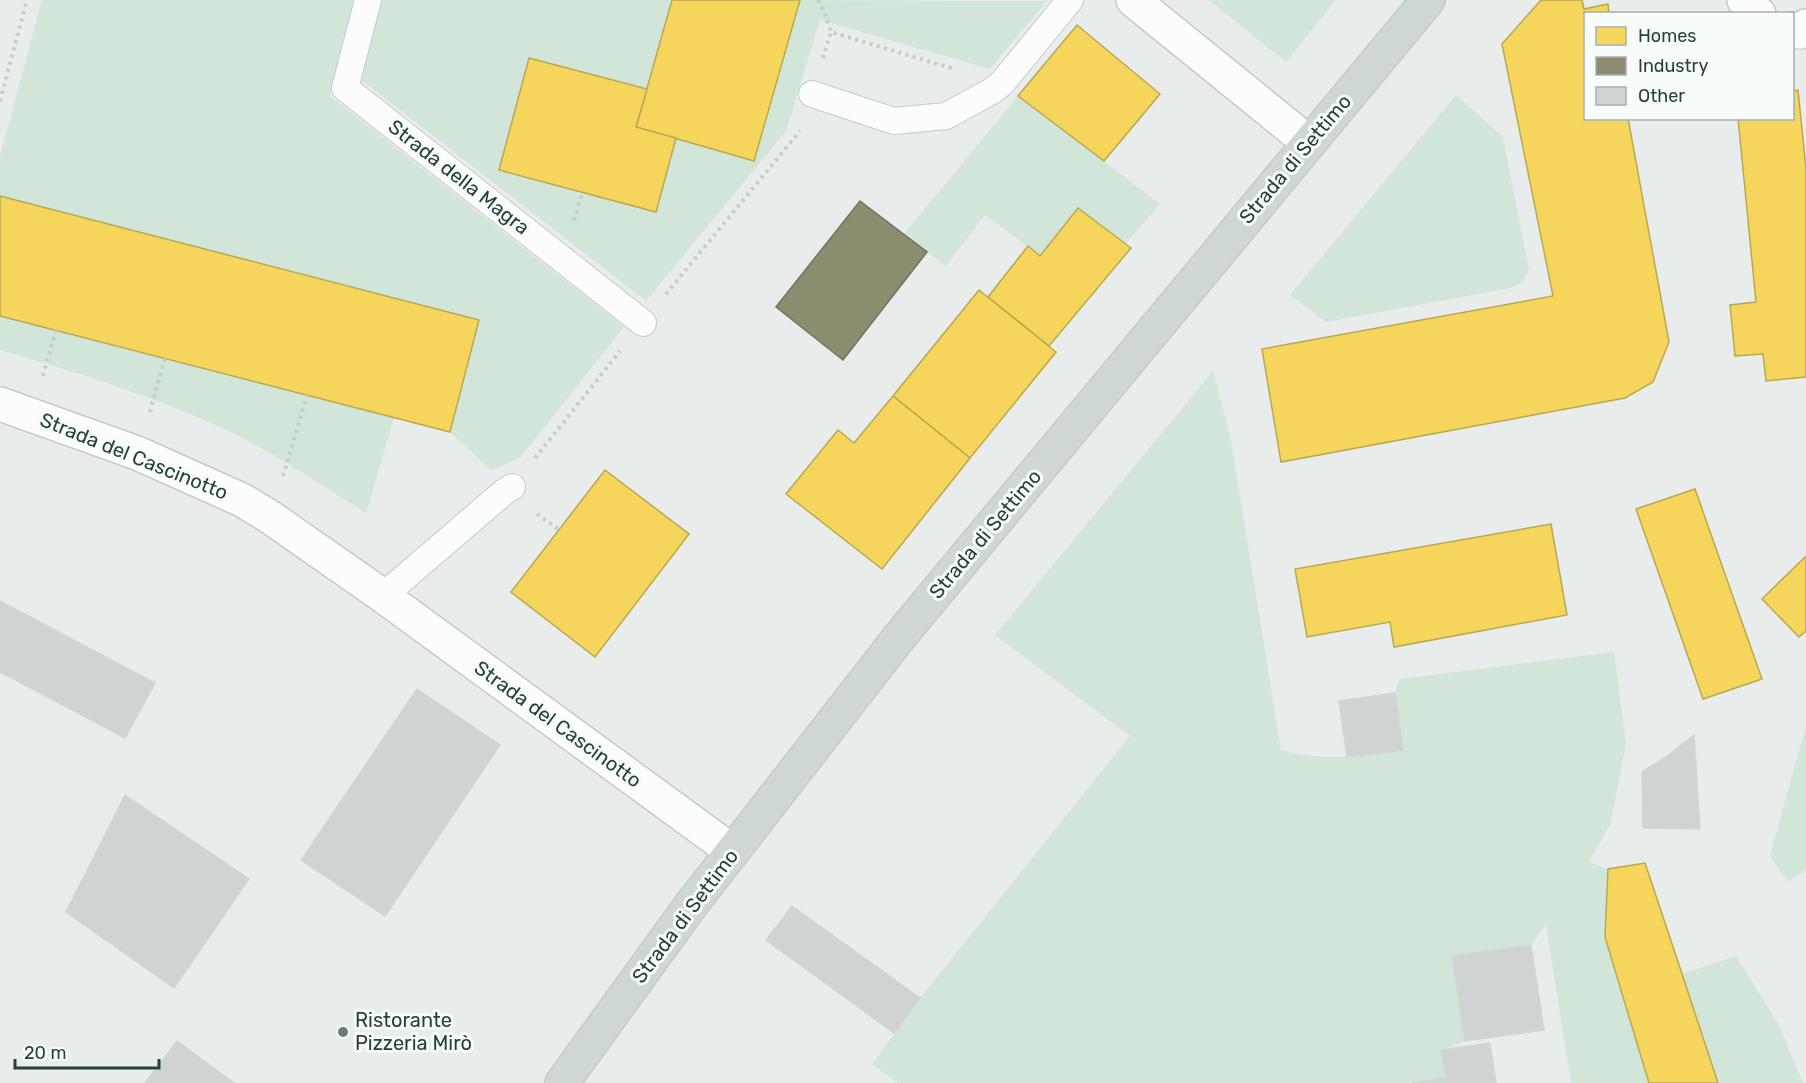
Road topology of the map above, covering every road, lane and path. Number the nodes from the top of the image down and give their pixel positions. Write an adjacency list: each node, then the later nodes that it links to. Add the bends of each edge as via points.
1 (27, 0): 12 (path)
2 (368, 0): 14 (lane, Strada della Magra, via 345,88)
3 (818, 0): 9 (path)
4 (1070, 0): 10 (lane)
5 (1133, 0): 13 (street)
6 (1428, 0): 13 (main road, Strada di Settimo)
7 (1744, 0): 8 (street)
8 (1757, 12)
9 (831, 32): 10 (path); 11 (path)
10 (1002, 83): 11 (lane, via 946,116 894,121)
11 (812, 94): 14 (path, via 801,129)
12 (0, 101)
13 (1308, 142): 22 (main road, Strada di Settimo, via 901,635)
14 (643, 323): 19 (path)
15 (165, 358): 18 (path)
16 (308, 395): 20 (path)
17 (0, 404): 18 (street, Strada del Cascinotto)
18 (137, 453): 20 (street, Strada del Cascinotto, via 242,500)
19 (512, 487): 21 (lane)
20 (270, 517): 21 (street, Strada del Cascinotto)
21 (383, 596): 22 (street, Strada del Cascinotto)
22 (732, 851): 23 (main road, Strada di Settimo)
23 (562, 1083)

